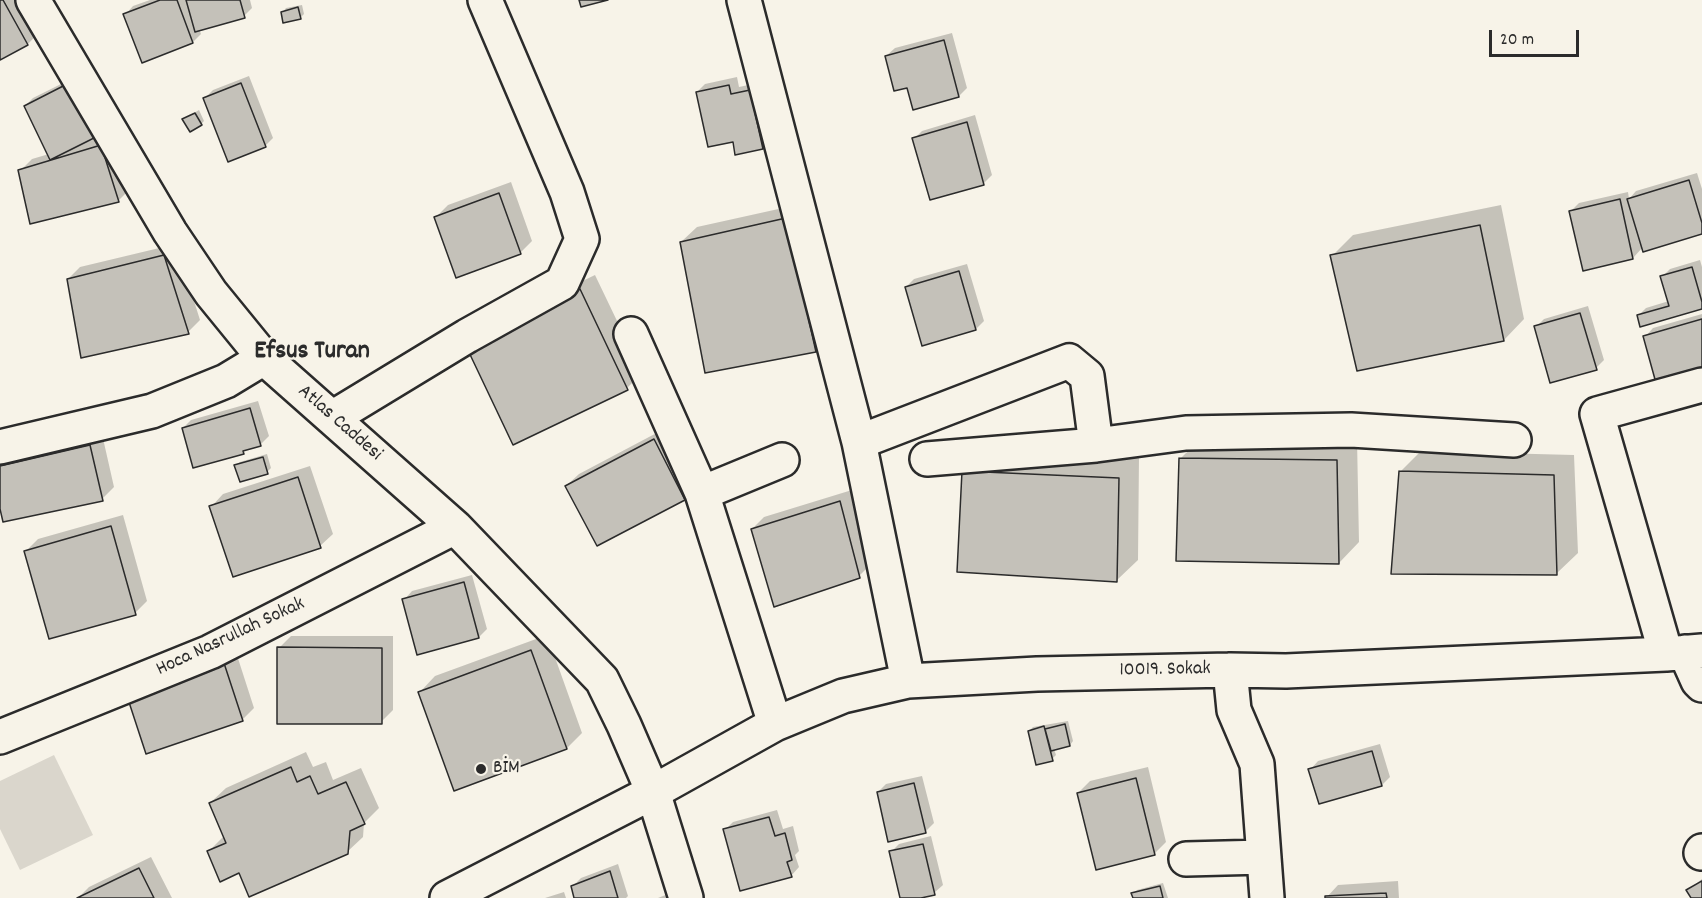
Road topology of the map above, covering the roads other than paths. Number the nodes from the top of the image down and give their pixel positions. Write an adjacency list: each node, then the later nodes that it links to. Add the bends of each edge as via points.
1 (33, 0): 5 (street, Atlas Caddesi, via 170,232 211,293)
2 (485, 0): 7 (street, via 567,192 582,239 562,283)
3 (745, 1): 9 (street)
4 (631, 334): 14 (street)
5 (264, 358): 7 (street, Atlas Caddesi); 11 (street, via 226,381 152,411)
6 (1702, 385): 16 (street, via 1597,414)
7 (332, 418): 15 (street, Atlas Caddesi)
8 (1514, 440): 10 (street, via 1351,430 1186,433)
9 (859, 442): 10 (street, via 1069,361 1087,376); 18 (street)
10 (1096, 445): 12 (street)
11 (0, 447)
12 (927, 459)
13 (782, 460): 14 (street)
14 (702, 494): 20 (street)
15 (455, 526): 21 (street, Hoca Nasrullah Sokak, via 210,652); 22 (street, Atlas Caddesi, via 602,680)
16 (1685, 653): 17 (street, 10019. Sokak, via 1286,671); 19 (street)
17 (1230, 670): 18 (street, 10019. Sokak); 23 (street, via 1234,710 1257,764)
18 (908, 681): 20 (street, 10019. Sokak, via 843,696)
19 (1702, 685)
20 (775, 724): 22 (street, 10019. Sokak)
21 (0, 737)
22 (653, 792): 25 (street, 10019. Sokak); 26 (street, Atlas Caddesi)
23 (1264, 858): 24 (street); 27 (street)
24 (1186, 859)
25 (447, 898)
26 (686, 898)
27 (1267, 898)

